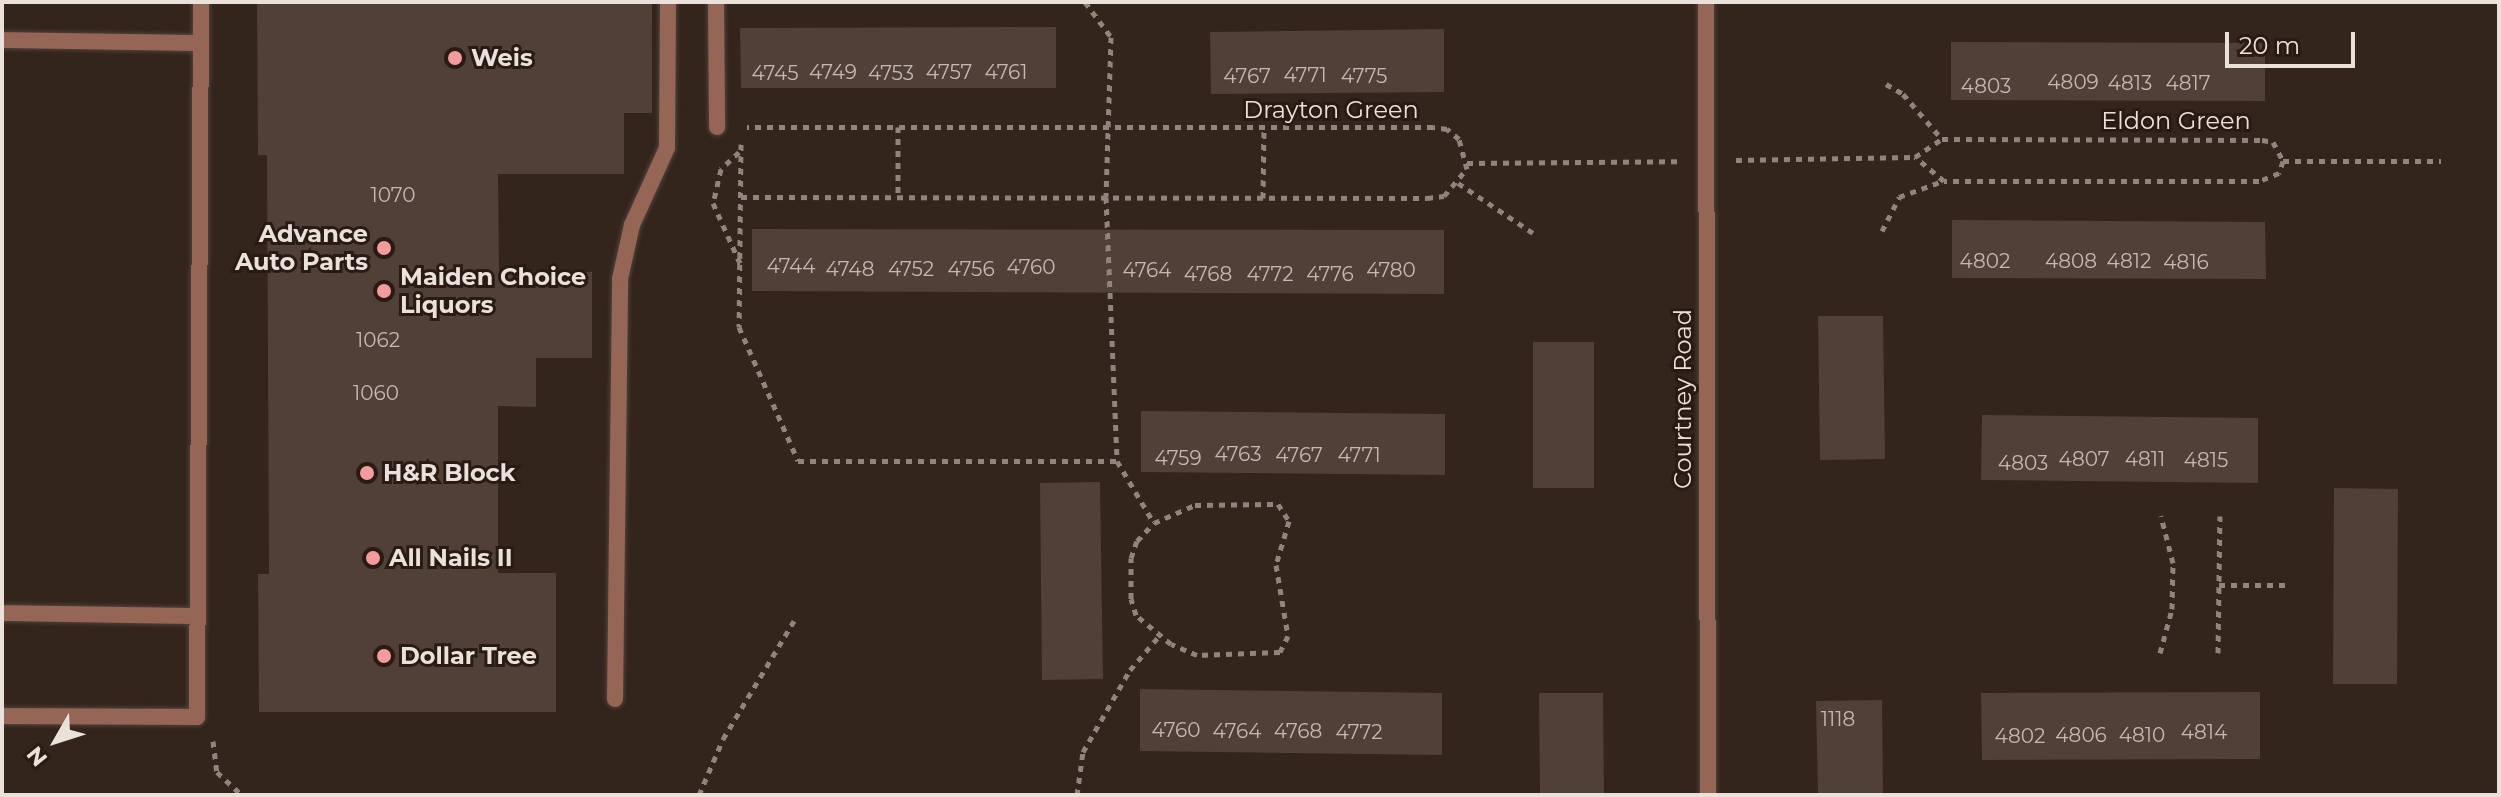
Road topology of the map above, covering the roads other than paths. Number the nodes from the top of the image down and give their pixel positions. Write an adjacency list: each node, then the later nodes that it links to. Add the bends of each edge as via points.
1 (201, 2): 6 (street)
2 (668, 2): 10 (street, via 667,148 632,225 620,279)
3 (716, 2): 7 (street)
4 (1706, 2): 12 (street, Courtney Road)
5 (2, 40): 6 (street)
6 (201, 43): 9 (street)
7 (717, 127)
8 (2, 613): 9 (street)
9 (198, 616): 11 (street, via 197,717)
10 (615, 699)
11 (2, 716)
12 (1708, 795)

